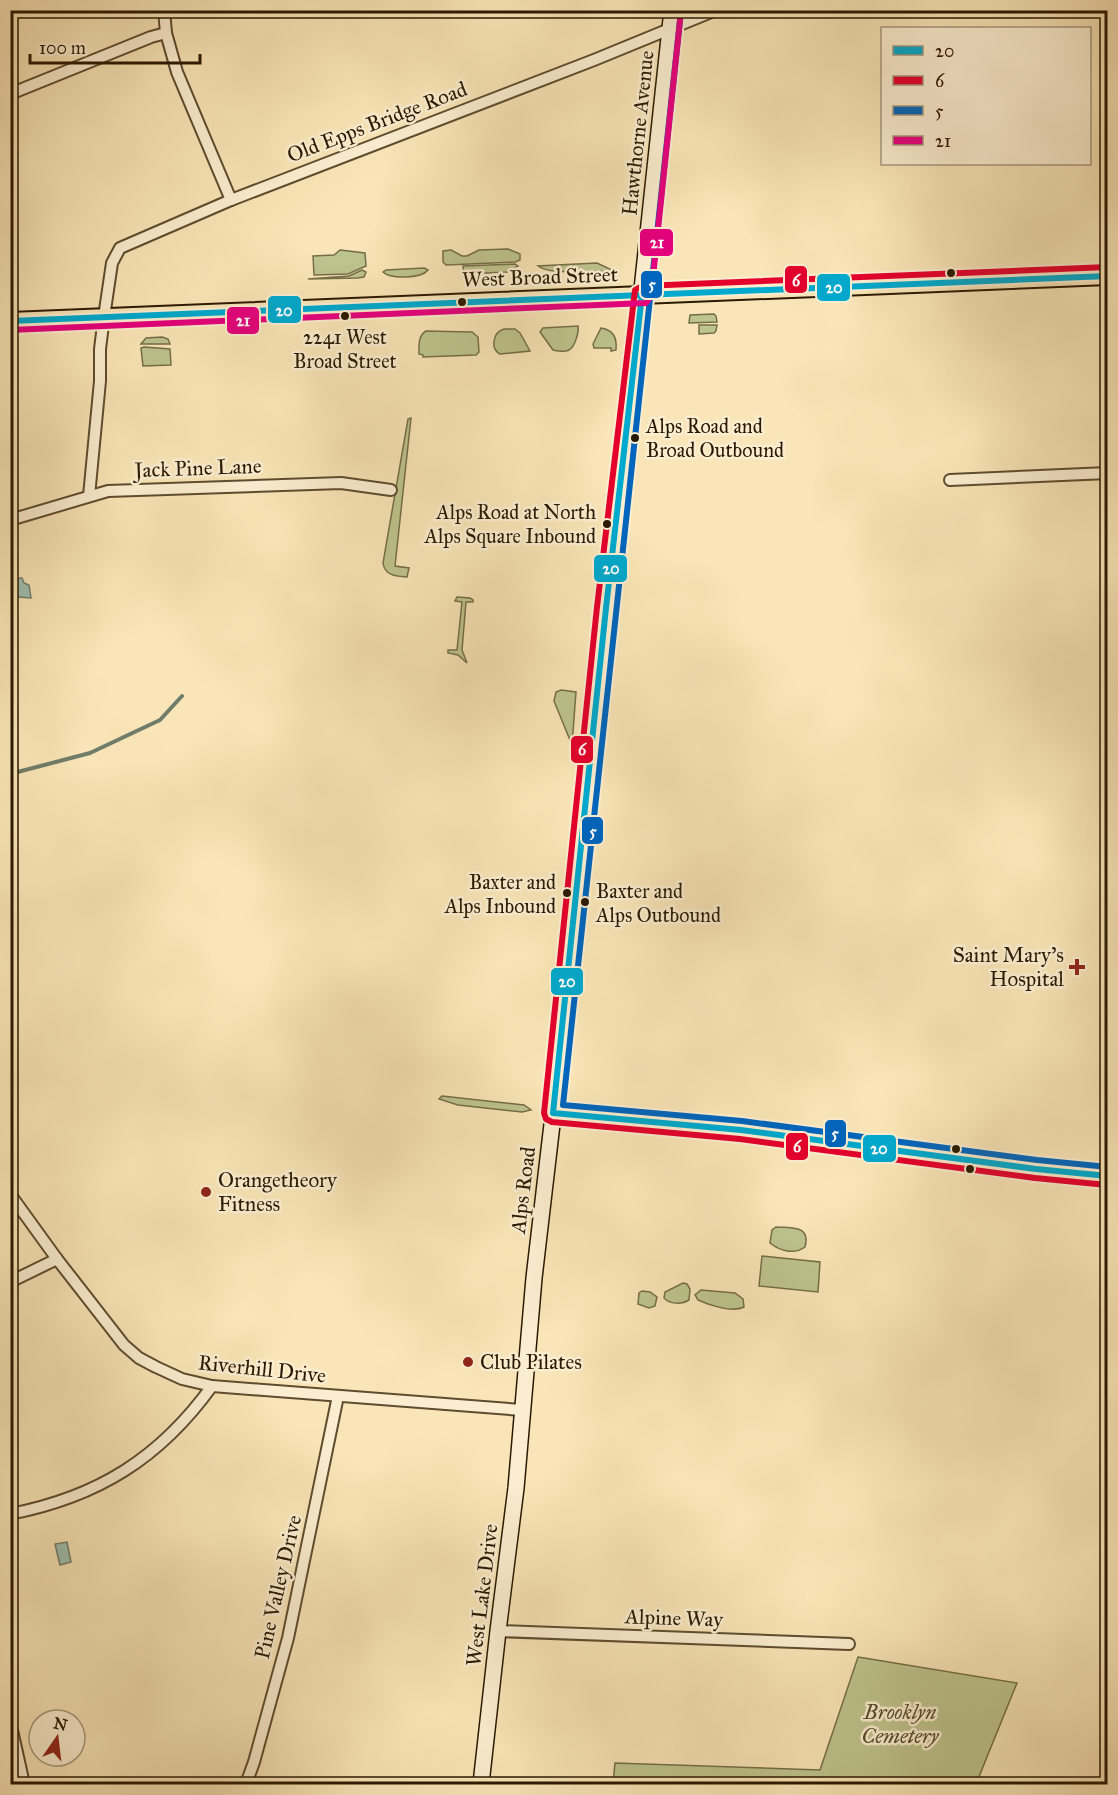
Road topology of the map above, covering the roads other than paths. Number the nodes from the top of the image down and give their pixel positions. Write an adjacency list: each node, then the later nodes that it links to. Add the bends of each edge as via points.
1 (164, 10): 5 (street)
2 (672, 10): 4 (main road, Hawthorne Avenue)
3 (716, 10): 4 (street, Old Epps Bridge Road)
4 (670, 29): 7 (street, Old Epps Bridge Road); 9 (main road, Hawthorne Avenue)
5 (166, 33): 6 (street); 7 (street, via 177,72)
6 (10, 94)
7 (231, 200): 10 (street, Old Epps Bridge Road, via 120,248 112,263)
8 (1107, 276): 9 (main road, West Broad Street)
9 (642, 295): 10 (main road, West Broad Street); 17 (main road, Alps Road)
10 (104, 317): 11 (main road, West Broad Street); 15 (street)
11 (10, 321)
12 (1107, 473): 13 (street)
13 (950, 480)
14 (391, 490): 15 (street, Jack Pine Lane, via 341,483 108,491)
15 (89, 496): 16 (street, Jack Pine Lane)
16 (10, 520)
17 (553, 1113): 18 (main road, via 741,1130); 24 (main road, Alps Road)
18 (1107, 1176)
19 (10, 1194): 20 (street, Riverhill Drive)
20 (57, 1259): 21 (street); 22 (street, Riverhill Drive, via 124,1345 139,1358 182,1379)
21 (10, 1282)
22 (212, 1386): 23 (street, Riverhill Drive); 25 (street, via 195,1411 161,1445 118,1475 75,1497)
23 (338, 1396): 24 (street, Riverhill Drive); 30 (street, Pine Valley Drive, via 288,1638)
24 (522, 1410): 26 (main road, West Lake Drive)
25 (10, 1514)
26 (498, 1631): 27 (street, Alpine Way); 31 (main road, West Lake Drive)
27 (849, 1644)
28 (10, 1721): 29 (street)
29 (24, 1785)
30 (246, 1785)
31 (482, 1785)

